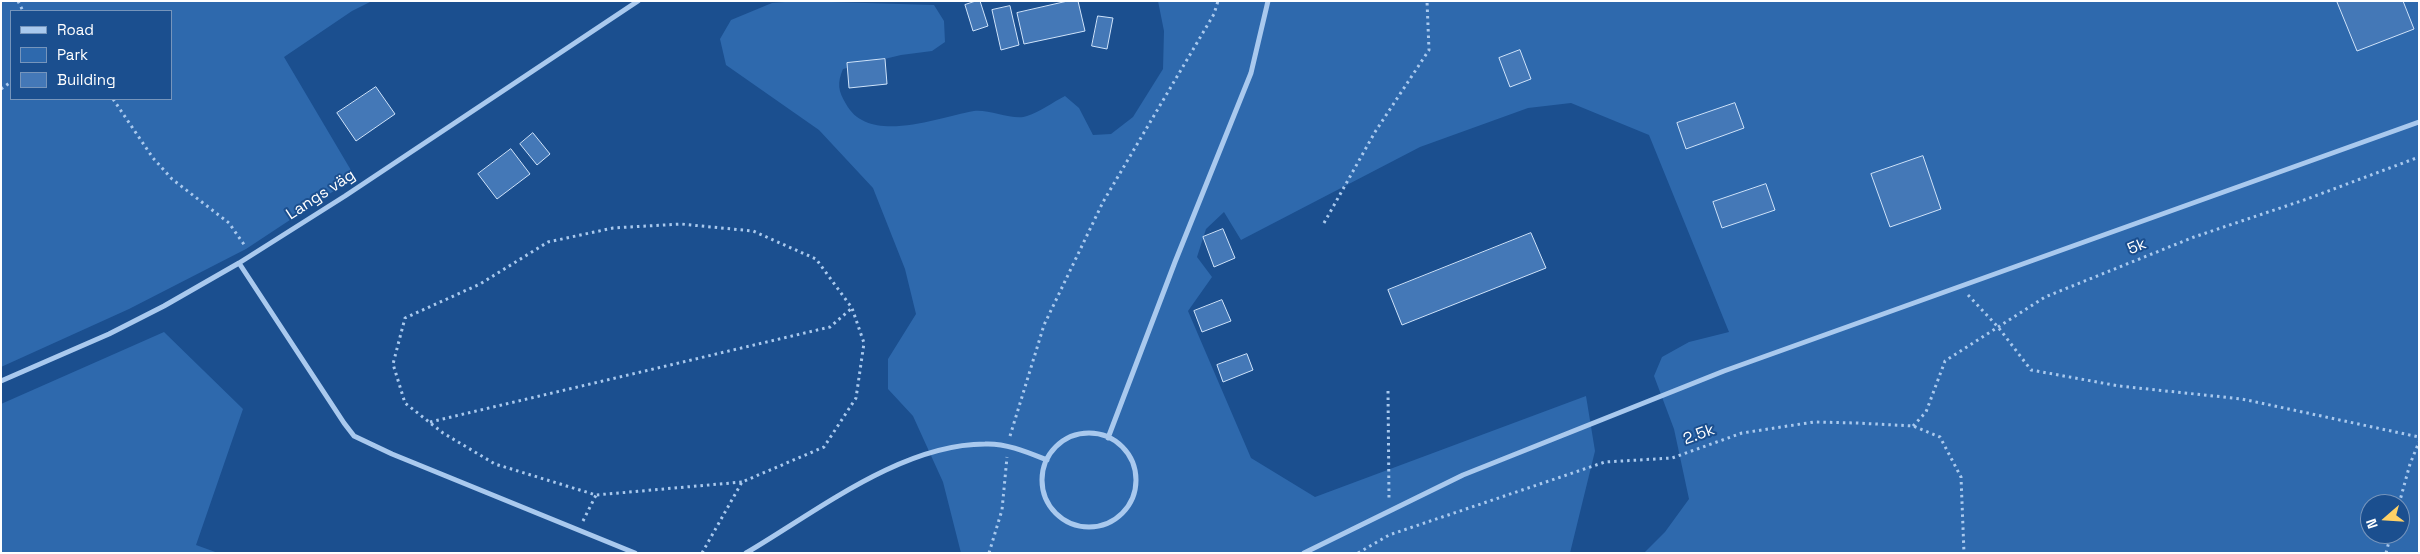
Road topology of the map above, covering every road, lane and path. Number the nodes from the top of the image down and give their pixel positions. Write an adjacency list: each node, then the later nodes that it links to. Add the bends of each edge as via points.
1 (638, 1): 9 (street, Langs väg, via 345,196)
2 (1218, 1): 21 (path, via 1214,14 1103,202 1048,316)
3 (1268, 1): 19 (street, via 1251,73)
4 (1427, 1): 8 (path, via 1429,50 1375,132)
5 (115, 100): 9 (path, via 153,158 172,179 230,223)
6 (2419, 122): 11 (street)
7 (2419, 157): 13 (path, 5k, via 2194,237 2045,297)
8 (1324, 223)
9 (250, 255): 10 (street, Langs väg)
10 (239, 263): 14 (street, Langs väg, via 109,334); 27 (street, via 354,436)
11 (1960, 287): 13 (path); 26 (street, via 1724,371 1463,475)
12 (852, 308): 16 (path, via 830,327); 16 (path, via 816,259 753,231 681,224 613,228 548,242 480,284 404,318 393,364 405,403); 23 (path, via 864,343 856,398 824,447)
13 (1998, 327): 17 (path, 5k, via 1946,361 1926,412); 18 (path, via 2031,370 2119,386 2242,399)
14 (1, 381)
15 (1388, 392): 26 (path)
16 (429, 422): 24 (path, via 495,464)
17 (1914, 426): 33 (path, 2.5k, via 1814,422 1742,433 1672,458 1605,462 1389,535); 34 (path, 2.5k, via 1940,437 1961,477)
18 (2419, 437)
19 (1108, 438): 22 (street, via 1094,434 1073,436 1055,448); 22 (street, via 1121,446 1130,458 1135,488 1121,514 1101,526 1071,524 1053,510 1045,497 1042,482)
20 (2419, 442): 25 (path)
21 (1008, 446): 22 (street); 30 (street, via 952,447 906,461 875,475); 31 (path, via 1002,510)
22 (1047, 460)
23 (742, 482): 24 (path); 29 (path)
24 (596, 494): 27 (path)
25 (2402, 494)
26 (1389, 511): 32 (street)
27 (578, 530): 28 (street)
28 (635, 553)
29 (702, 553)
30 (746, 553)
31 (989, 553)
32 (1304, 553)
33 (1358, 553)
34 (1964, 553)

